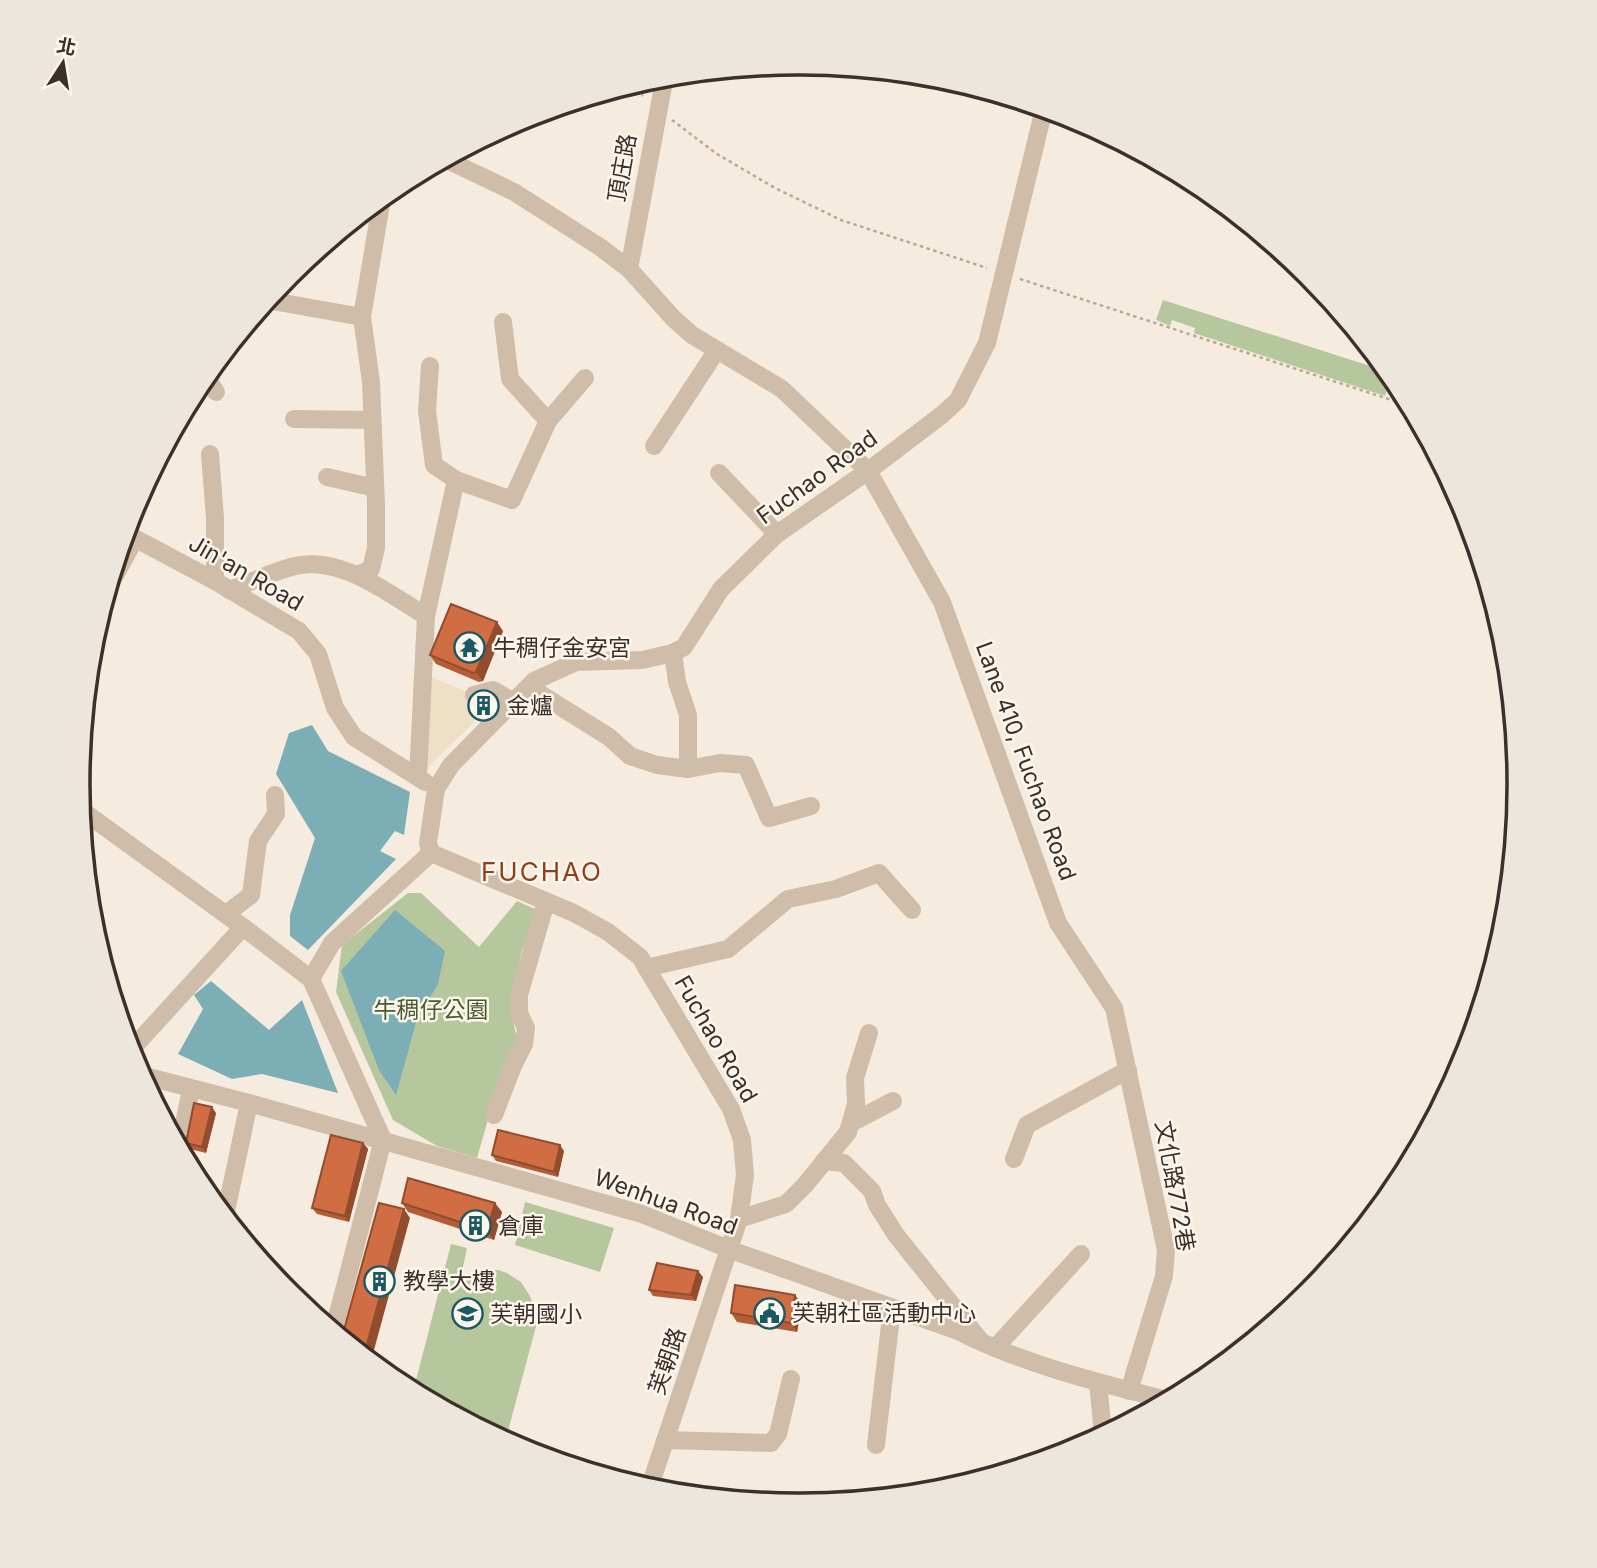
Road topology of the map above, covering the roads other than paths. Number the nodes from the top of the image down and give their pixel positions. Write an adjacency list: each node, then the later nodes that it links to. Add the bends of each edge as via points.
1 (663, 89): 5 (street, 頂庄路)
2 (1042, 119): 19 (street, Fuchao Road, via 987,344 972,377 943,414)
3 (455, 164): 5 (street, Lane 410, Fuchao Road, via 514,192)
4 (379, 213): 7 (street)
5 (629, 269): 9 (street, Lane 410, Fuchao Road, via 673,318)
6 (279, 302): 7 (street)
7 (362, 317): 15 (street)
8 (503, 321): 16 (street, via 510,379)
9 (717, 350): 17 (street); 19 (street, Lane 410, Fuchao Road, via 782,389)
10 (430, 366): 22 (street, via 426,411 435,465)
11 (585, 377): 16 (street)
12 (212, 386): 13 (street)
13 (216, 392)
14 (294, 419): 15 (street)
15 (371, 420): 23 (street)
16 (548, 421): 22 (street, via 512,500)
17 (654, 446)
18 (210, 454): 27 (street)
19 (868, 471): 24 (street, Fuchao Road); 48 (street, Lane 410, Fuchao Road, via 942,602 1058,923 1114,1008)
20 (719, 473): 24 (street)
21 (327, 477): 23 (street)
22 (456, 480): 28 (street)
23 (375, 488): 26 (street, via 376,548 371,569)
24 (777, 534): 29 (street, Fuchao Road, via 721,589 684,647)
25 (134, 538): 27 (street, Jin'an Road)
26 (358, 575): 27 (street, via 325,565 293,566); 28 (street)
27 (222, 586): 34 (street, Jin'an Road, via 299,631 318,654 335,708 354,737)
28 (426, 616): 34 (street)
29 (673, 653): 30 (street, via 642,660 576,662); 33 (street, via 688,715)
30 (529, 687): 32 (street); 33 (street, via 609,737 630,756)
31 (474, 695): 32 (street, via 493,690)
32 (514, 702): 35 (street, via 451,765)
33 (688, 769): 37 (street, via 720,763 746,765 769,818)
34 (418, 777): 35 (street, Jin'an Road)
35 (436, 789): 39 (street, via 428,843)
36 (275, 795): 42 (street, via 275,814 258,841 251,895)
37 (811, 806)
38 (91, 817): 42 (street)
39 (431, 853): 40 (street, Fuchao Road); 45 (street, via 332,943)
40 (546, 902): 44 (street, Fuchao Road, via 608,932 640,957); 53 (street, via 519,995 519,1013 526,1028 524,1044)
41 (912, 911): 44 (street, via 879,873 836,889 788,899 728,949)
42 (226, 914): 43 (street)
43 (243, 926): 45 (street); 47 (street)
44 (646, 968): 60 (street, Fuchao Road, via 731,1109 743,1140 745,1175)
45 (311, 979): 56 (street)
46 (869, 1032): 54 (street, via 855,1078)
47 (139, 1041)
48 (1128, 1070): 57 (street, via 1027,1125); 68 (street, 文化路772巷, via 1167,1250 1164,1276)
49 (155, 1079): 50 (street, Wenhua Road)
50 (191, 1090): 52 (street, Wenhua Road); 55 (street)
51 (893, 1101): 54 (street)
52 (249, 1103): 56 (street, Wenhua Road); 59 (street)
53 (494, 1115)
54 (851, 1123): 58 (street)
55 (182, 1133)
56 (383, 1140): 61 (street, Wenhua Road, via 642,1214); 64 (street)
57 (1014, 1159)
58 (824, 1161): 60 (street, via 786,1204); 65 (street, via 844,1163 872,1191 896,1235)
59 (228, 1204)
60 (739, 1219): 61 (street, Fuchao Road)
61 (731, 1250): 63 (street, Wenhua Road); 71 (street, 芙朝路)
62 (1082, 1254): 65 (street)
63 (892, 1308): 65 (street, Wenhua Road); 72 (street)
64 (336, 1321)
65 (989, 1346): 67 (street, Wenhua Road)
66 (791, 1379): 71 (street, via 778,1434 771,1443)
67 (1098, 1382): 68 (street, Wenhua Road); 70 (street)
68 (1129, 1391): 69 (street, Wenhua Road)
69 (1154, 1397)
70 (1102, 1425)
71 (666, 1440): 73 (street, 芙朝路)
72 (876, 1445)
73 (653, 1477)

